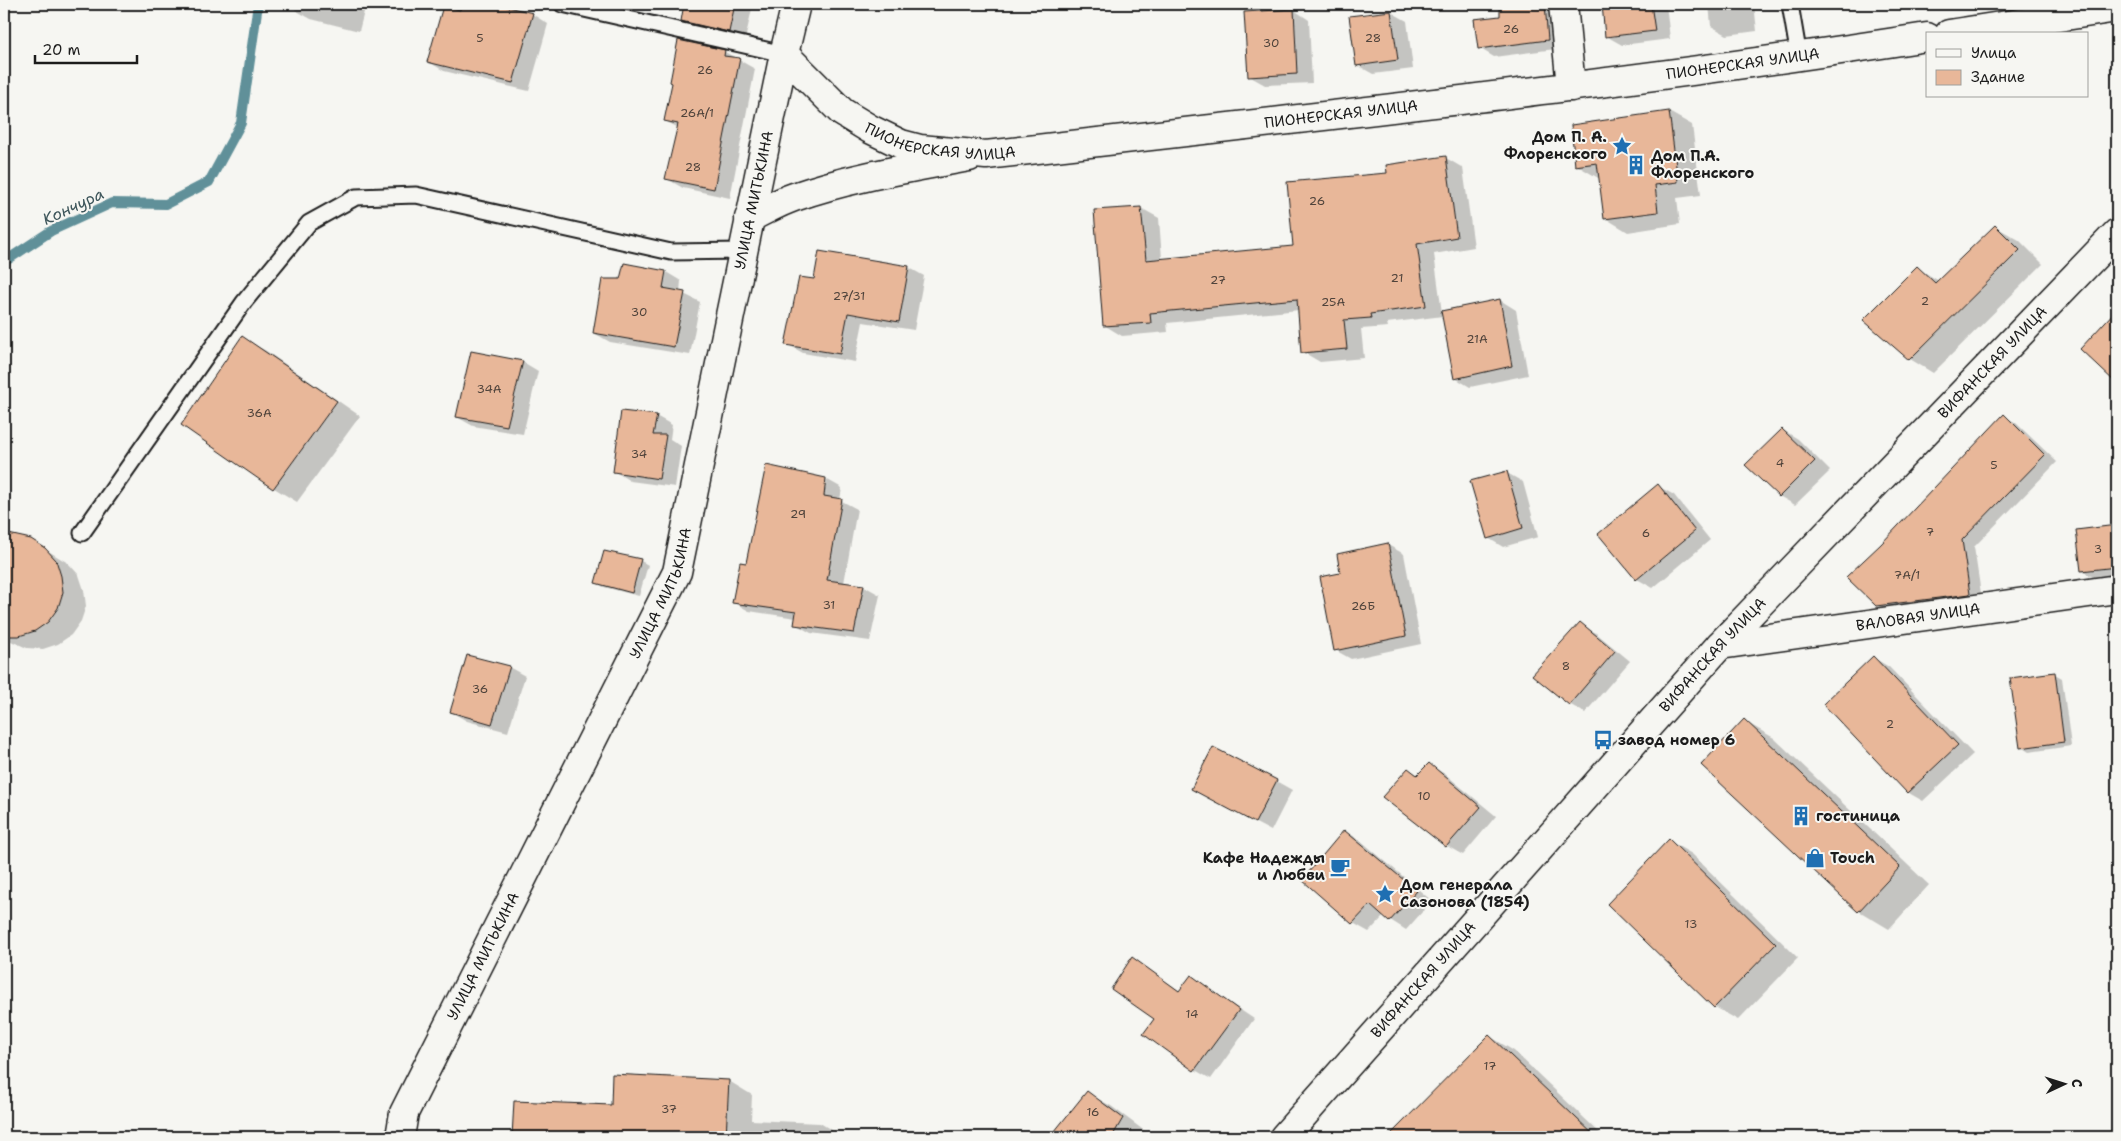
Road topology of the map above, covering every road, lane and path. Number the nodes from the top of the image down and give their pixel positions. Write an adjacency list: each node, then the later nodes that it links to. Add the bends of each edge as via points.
1 (562, 4): 8 (lane)
2 (796, 4): 8 (street, УЛИЦА МИТЬКИНА)
3 (1563, 4): 10 (street)
4 (1790, 4): 9 (lane)
5 (2117, 8): 6 (street)
6 (1963, 32)
7 (1926, 37): 9 (street, ПИОНЕРСКАЯ УЛИЦА)
8 (784, 54): 11 (street, ПИОНЕРСКАЯ УЛИЦА, via 842,112 870,129 920,149); 12 (street, УЛИЦА МИТЬКИНА)
9 (1799, 57): 10 (street, ПИОНЕРСКАЯ УЛИЦА)
10 (1571, 87): 11 (street, ПИОНЕРСКАЯ УЛИЦА)
11 (986, 154): 12 (street, via 837,184 793,197)
12 (749, 218): 14 (street, УЛИЦА МИТЬКИНА)
13 (2117, 233): 17 (street, ВИФАНСКАЯ УЛИЦА)
14 (742, 251): 15 (lane, via 670,252 416,195 356,197 309,223 244,302); 18 (street, УЛИЦА МИТЬКИНА, via 677,572 404,1113)
15 (82, 533)
16 (2117, 589): 17 (street, ВАЛОВАЯ УЛИЦА)
17 (1720, 645): 19 (street, ВИФАНСКАЯ УЛИЦА)
18 (400, 1137)
19 (1284, 1137)

